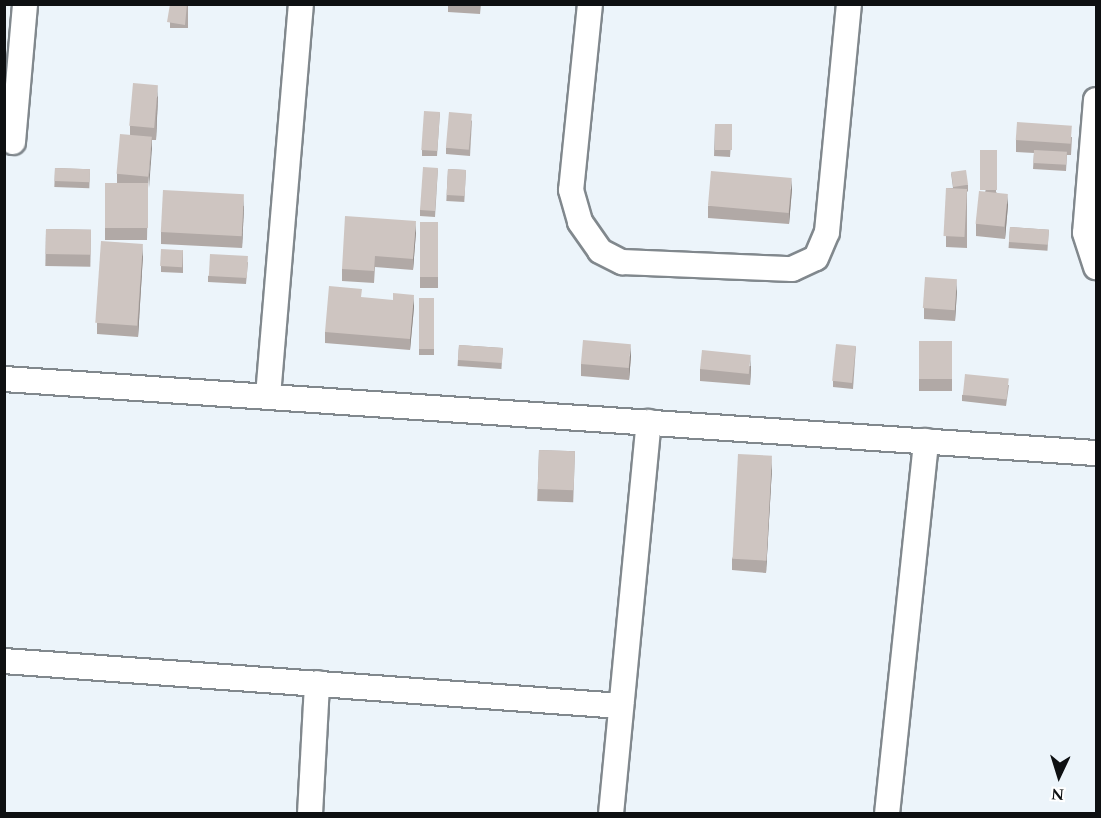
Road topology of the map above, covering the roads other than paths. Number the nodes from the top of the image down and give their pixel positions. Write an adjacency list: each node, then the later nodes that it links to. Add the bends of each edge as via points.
1 (25, 4): 6 (street)
2 (301, 4): 9 (street)
3 (590, 4): 4 (street, via 571,190 580,222 600,251 622,262 792,269 816,258 827,232)
4 (849, 4)
5 (1096, 100): 7 (street, via 1084,233)
6 (13, 142)
7 (1096, 267)
8 (4, 379): 9 (street)
9 (267, 396): 10 (street)
10 (649, 422): 11 (street); 15 (street)
11 (926, 441): 12 (street); 18 (street)
12 (1096, 453)
13 (4, 661): 14 (street)
14 (317, 682): 15 (street); 16 (street)
15 (621, 706): 17 (street)
16 (310, 813)
17 (611, 813)
18 (887, 813)

